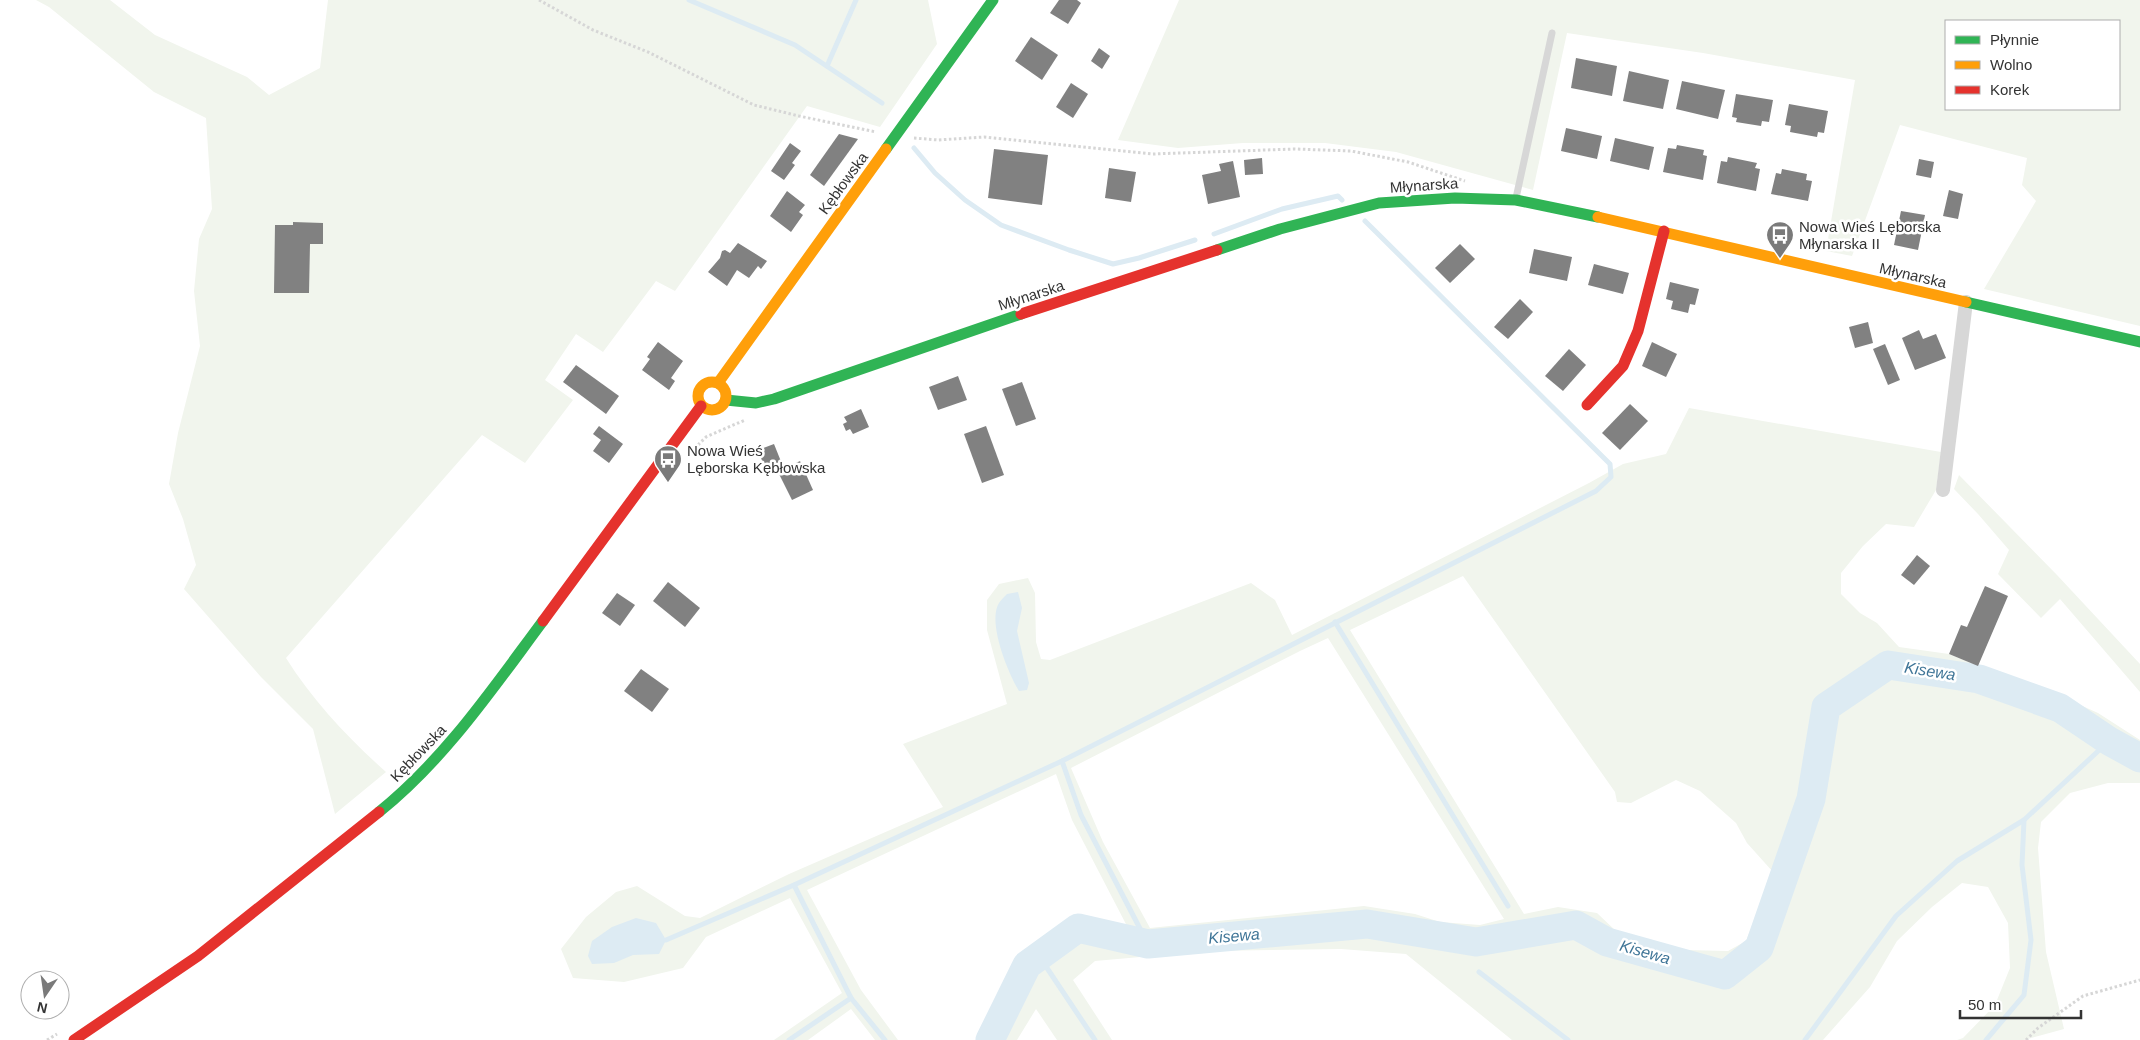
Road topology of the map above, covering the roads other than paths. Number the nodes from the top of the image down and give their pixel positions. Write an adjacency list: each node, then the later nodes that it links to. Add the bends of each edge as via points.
1 (993, 0): 7 (street, Kębłowska)
2 (1552, 33): 3 (lane)
3 (1516, 200): 4 (street, Młynarska); 8 (street, Młynarska, via 1455,198 1379,203 1280,229 774,399 756,403)
4 (1664, 231): 5 (street, Młynarska); 9 (street, via 1638,331 1622,366)
5 (1966, 302): 6 (street, Młynarska); 11 (street)
6 (2140, 342)
7 (718, 383): 8 (street, via 725,390); 10 (street, Kębłowska, via 702,385 697,396)
8 (726, 400): 10 (street, via 718,409)
9 (1587, 405)
10 (701, 406): 12 (street, Kębłowska, via 481,705 436,760 389,804 198,956)
11 (1943, 490)
12 (74, 1040)

